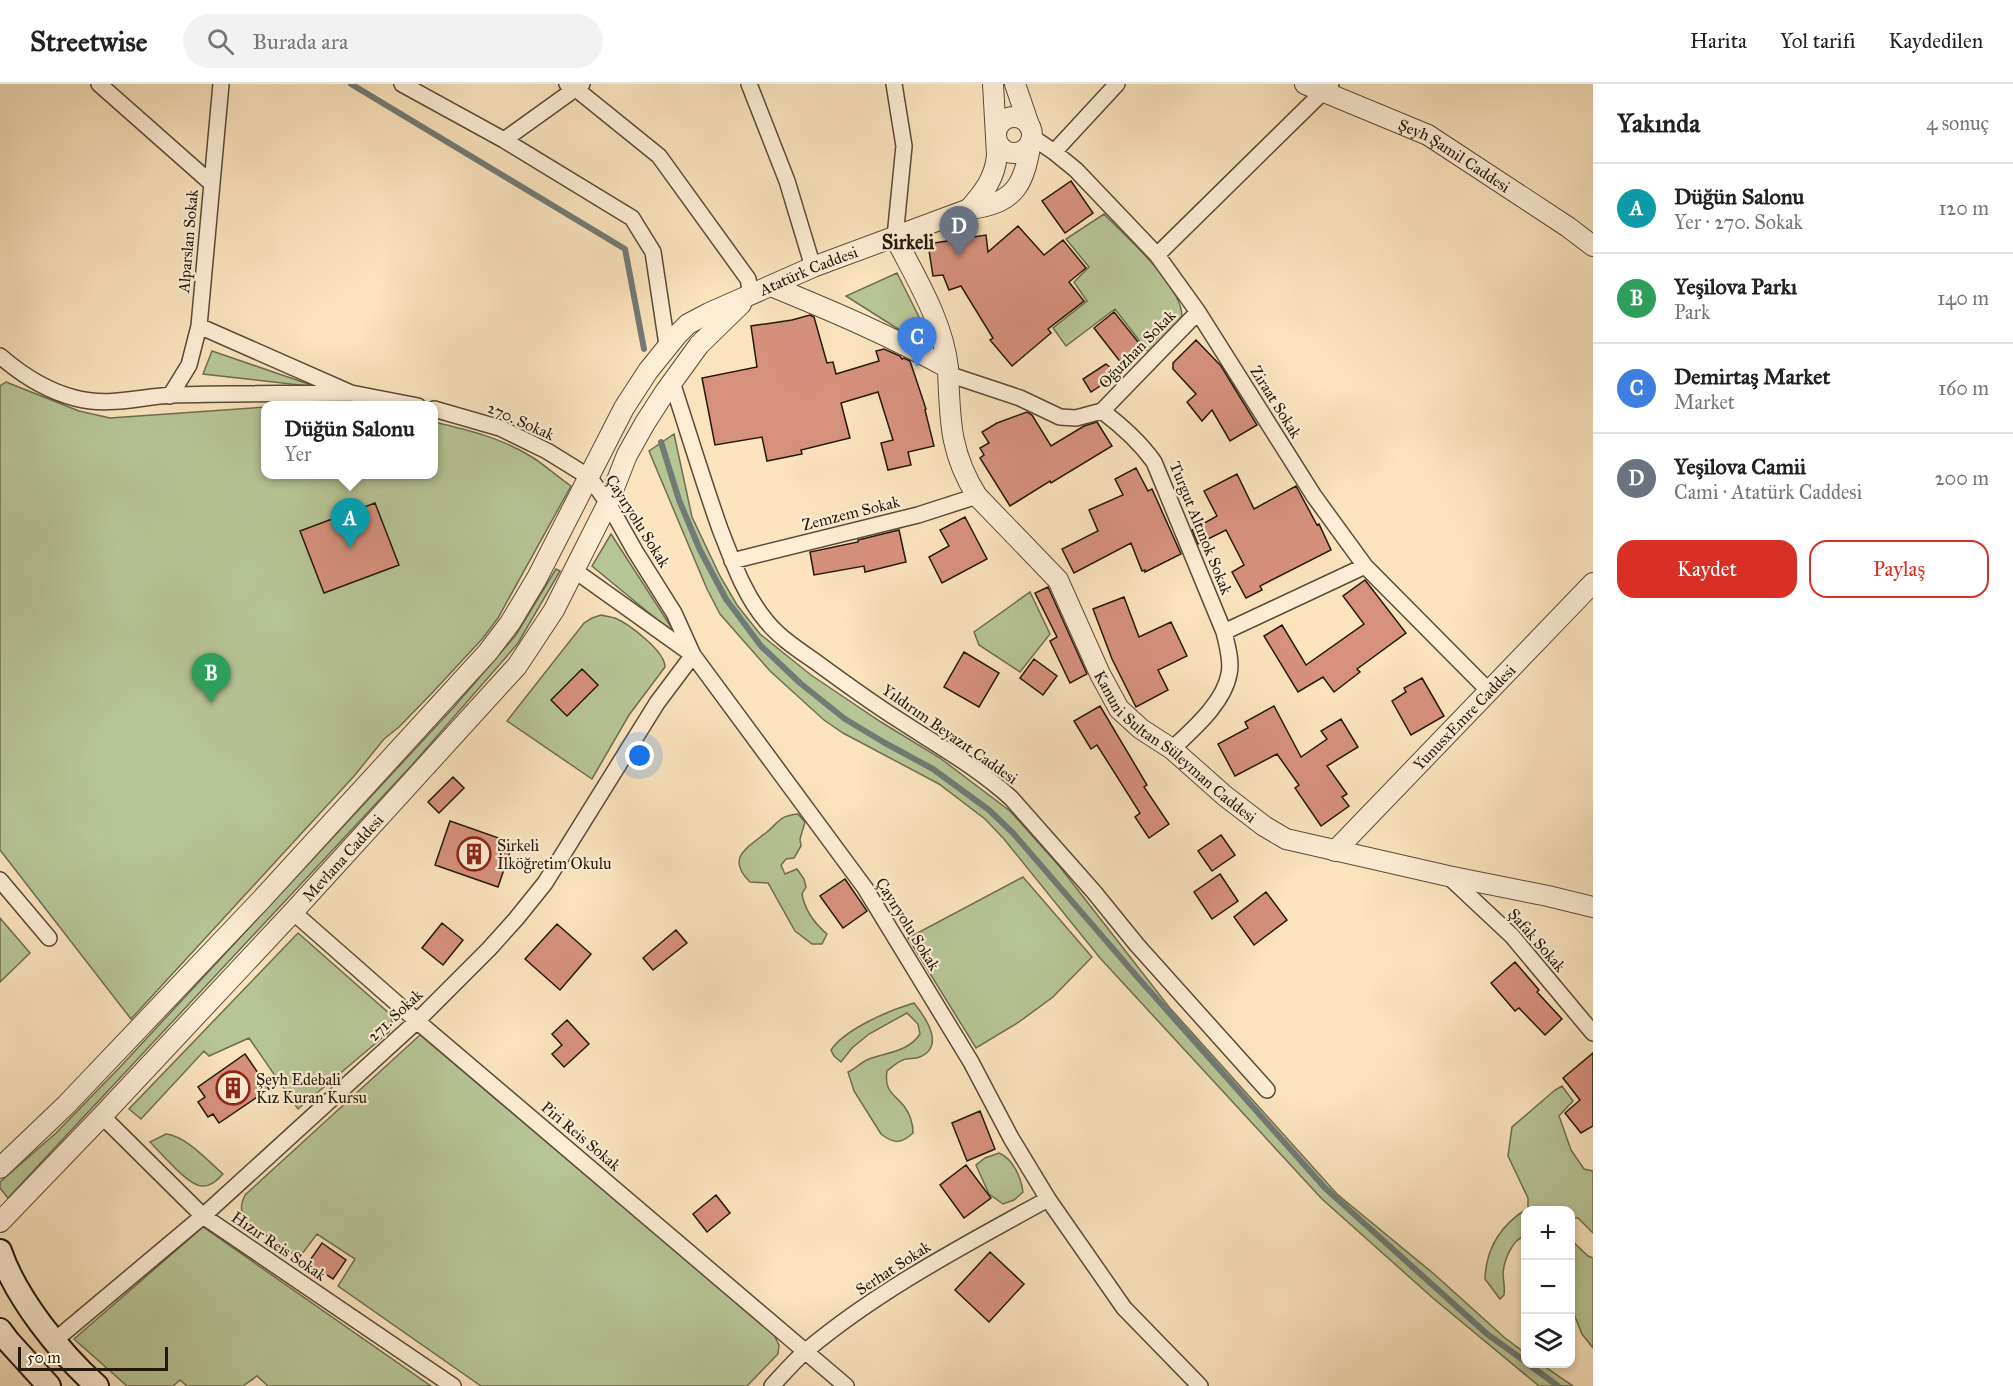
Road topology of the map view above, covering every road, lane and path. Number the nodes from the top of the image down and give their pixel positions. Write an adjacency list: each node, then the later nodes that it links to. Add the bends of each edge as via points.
1 (99, 84): 16 (street)
2 (220, 84): 16 (street, Alparslan Sokak)
3 (402, 84): 14 (street)
4 (749, 84): 21 (street, via 787,181)
5 (894, 84): 18 (street, via 904,146)
6 (993, 84): 13 (street, Atatürk Caddesi)
7 (1015, 84): 12 (street, Atatürk Caddesi)
8 (1117, 84): 15 (street)
9 (1305, 84): 11 (street, Şeyh Şamil Caddesi)
10 (575, 86): 14 (street); 23 (street, via 659,156 748,279)
11 (1327, 88): 19 (street, Şeyh Şamil Caddesi, via 1428,135); 20 (street)
12 (1031, 131): 13 (street, via 1020,118 1008,118 999,125); 13 (street, via 1027,148 1017,153 1000,147); 15 (street, Ziraat Sokak); 17 (street, Atatürk Caddesi, via 1026,171 1020,184 998,203)
13 (996, 136): 17 (street, Atatürk Caddesi, via 992,180)
14 (504, 140): 26 (street, via 632,218 653,252)
15 (1054, 152): 20 (street, Ziraat Sokak, via 1105,199)
16 (212, 183): 25 (street, Alparslan Sokak)
17 (969, 209): 18 (street, Atatürk Caddesi)
18 (895, 237): 21 (street, Atatürk Caddesi); 28 (street, Kanuni Sultan Süleyman Caddesi, via 943,339)
19 (1593, 246)
20 (1156, 255): 24 (street, Ziraat Sokak)
21 (813, 267): 22 (street, Atatürk Caddesi)
22 (771, 286): 23 (street, Atatürk Caddesi); 28 (street, via 893,339)
23 (751, 294): 26 (street, Atatürk Caddesi, via 688,324); 29 (street, via 699,345)
24 (1198, 312): 34 (street, Oğuzhan Sokak); 39 (street, Ziraat Sokak, via 1314,496)
25 (199, 326): 30 (street); 31 (street, Alparslan Sokak, via 189,365)
26 (667, 345): 35 (street, Atatürk Caddesi, via 624,408)
27 (0, 356): 31 (street, via 35,382 76,398 108,402)
28 (948, 371): 34 (street, via 1060,417 1076,418); 36 (street, Kanuni Sultan Süleyman Caddesi, via 954,446)
29 (669, 387): 37 (street, Mevlana Caddesi, via 627,455); 38 (street, Yıldırım Beyazıt Caddesi)
30 (351, 393): 31 (street); 32 (street)
31 (170, 396)
32 (396, 401)
33 (438, 410): 35 (street, 270. Sokak, via 500,428)
34 (1102, 411): 42 (street, Turgut Altınok Sokak, via 1141,444 1154,462)
35 (589, 477): 37 (street, Çayıryolu Sokak); 56 (street, Atatürk Caddesi, via 537,579 488,652 261,900 66,1105)
36 (977, 496): 38 (street, Zemzem Sokak, via 918,515); 45 (street, Kanuni Sultan Süleyman Caddesi, via 1058,579 1119,709)
37 (608, 503): 40 (street, Mevlana Caddesi); 43 (street, Çayıryolu Sokak, via 674,613)
38 (732, 561): 54 (street, Yıldırım Beyazıt Caddesi, via 748,597 780,636 1011,798)
39 (1365, 566): 42 (street); 44 (street, Ziraat Sokak)
40 (574, 570): 43 (street); 50 (street, Mevlana Caddesi, via 554,610 517,666)
41 (1593, 583): 44 (street, YunusxEmre Caddesi)
42 (1224, 632): 45 (street, Turgut Altınok Sokak, via 1230,674 1225,687 1197,725)
43 (693, 655): 52 (street, 271. Sokak, via 657,703 545,883 516,920); 57 (street, Çayıryolu Sokak, via 866,888)
44 (1488, 690): 46 (street, YunusxEmre Caddesi)
45 (1172, 749): 46 (street, Kanuni Sultan Süleyman Caddesi, via 1226,796 1286,839)
46 (1335, 851): 47 (street, Kanuni Sultan Süleyman Caddesi)
47 (1448, 876): 49 (street, Kanuni Sultan Süleyman Caddesi); 53 (street, Şafak Sokak, via 1512,936)
48 (0, 880): 51 (street)
49 (1593, 907)
50 (293, 912): 52 (street, Piri Reis Sokak); 55 (street, Mevlana Caddesi)
51 (49, 938)
52 (417, 1021): 58 (street, 271. Sokak); 63 (street, Piri Reis Sokak)
53 (1593, 1033)
54 (1267, 1090)
55 (102, 1116): 58 (street, Hızır Reis Sokak); 59 (street, Mevlana Caddesi)
56 (0, 1168)
57 (1048, 1199): 63 (street, Serhat Sokak, via 925,1267); 69 (street, Çayıryolu Sokak, via 1124,1308)
58 (203, 1216): 62 (street, 271. Sokak); 66 (street, Hızır Reis Sokak)
59 (0, 1222)
60 (0, 1251): 62 (main road, via 17,1287)
61 (0, 1330): 64 (main road)
62 (54, 1341): 65 (main road)
63 (806, 1351): 67 (street, Serhat Sokak); 68 (street, Piri Reis Sokak)
64 (49, 1386)
65 (97, 1386)
66 (453, 1386)
67 (772, 1386)
68 (846, 1386)
69 (1200, 1386)

